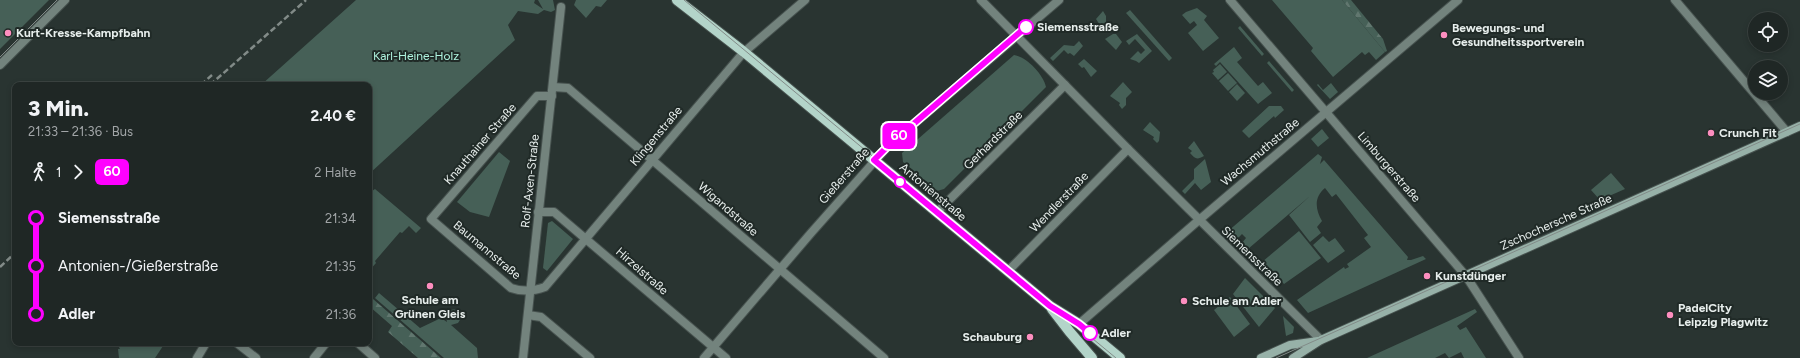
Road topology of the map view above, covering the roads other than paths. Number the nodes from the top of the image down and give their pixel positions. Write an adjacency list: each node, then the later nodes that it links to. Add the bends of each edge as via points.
1 (65, 0): 13 (street)
2 (677, 0): 12 (main road, Antonienstraße)
3 (686, 0): 12 (main road, Antonienstraße)
4 (805, 0): 12 (street, Klingenstraße)
5 (982, 0): 11 (street, Siemensstraße)
6 (1059, 0): 11 (street, Gießerstraße)
7 (1230, 0): 17 (street, Limburgerstraße)
8 (1458, 0): 17 (street, Wachsmuthstraße)
9 (1675, 0): 19 (street)
10 (561, 7): 15 (street, Rolf-Axen-Straße)
11 (1016, 35): 14 (street, Siemensstraße); 22 (street, Gießerstraße)
12 (744, 52): 21 (street, Klingenstraße); 22 (main road, Antonienstraße)
13 (0, 65)
14 (1065, 85): 20 (street, Siemensstraße); 24 (street, Gerhardstraße)
15 (553, 87): 16 (street, Rolf-Axen-Straße); 21 (street, Wigandstraße, via 568,88)
16 (552, 96): 23 (street, Rolf-Axen-Straße); 25 (street, Knauthainer Straße, via 537,96)
17 (1326, 112): 26 (street, Wachsmuthstraße); 30 (street, Limburgerstraße)
18 (1800, 126): 19 (main road, Zschochersche Straße)
19 (1787, 132): 30 (main road, Zschochersche Straße)
20 (1128, 149): 26 (street, Siemensstraße); 29 (street, Wendlerstraße)
21 (652, 159): 27 (street, Klingenstraße); 28 (street, Wigandstraße)
22 (874, 160): 24 (main road, Antonienstraße); 28 (street, Gießerstraße)
23 (538, 212): 27 (street, Hirzelstraße, via 554,212); 31 (street, Rolf-Axen-Straße)
24 (937, 212): 29 (main road, Antonienstraße)
25 (432, 219): 31 (street, Baumannstraße, via 511,288)
26 (1199, 220): 34 (street, Wachsmuthstraße); 35 (street, Siemensstraße)
27 (586, 239): 31 (street, Klingenstraße, via 545,287); 40 (street, Hirzelstraße)
28 (779, 269): 40 (street, Gießerstraße); 49 (street, Wigandstraße)
29 (1008, 271): 32 (main road, Antonienstraße)
30 (1466, 276): 35 (main road, Zschochersche Straße); 54 (street, Limburgerstraße)
31 (530, 290): 33 (street, Rolf-Axen-Straße)
32 (1050, 306): 34 (main road, Antonienstraße); 50 (main road, Antonienstraße)
33 (528, 315): 45 (street, Rolf-Axen-Straße); 46 (street, via 541,317)
34 (1079, 324): 51 (main road, Antonienstraße)
35 (1321, 340): 52 (main road, Zschochersche Straße, via 1290,345); 53 (main road, Zschochersche Straße)
36 (204, 346): 41 (street)
37 (242, 346): 42 (street)
38 (324, 346): 43 (street)
39 (361, 346): 44 (street)
40 (713, 348): 47 (street, Gießerstraße); 48 (street, Hirzelstraße)
41 (197, 358)
42 (256, 358)
43 (314, 358)
44 (375, 358)
45 (523, 358)
46 (590, 358)
47 (704, 358)
48 (726, 358)
49 (884, 358)
50 (1092, 358)
51 (1120, 358)
52 (1261, 358)
53 (1293, 358)
54 (1519, 358)

